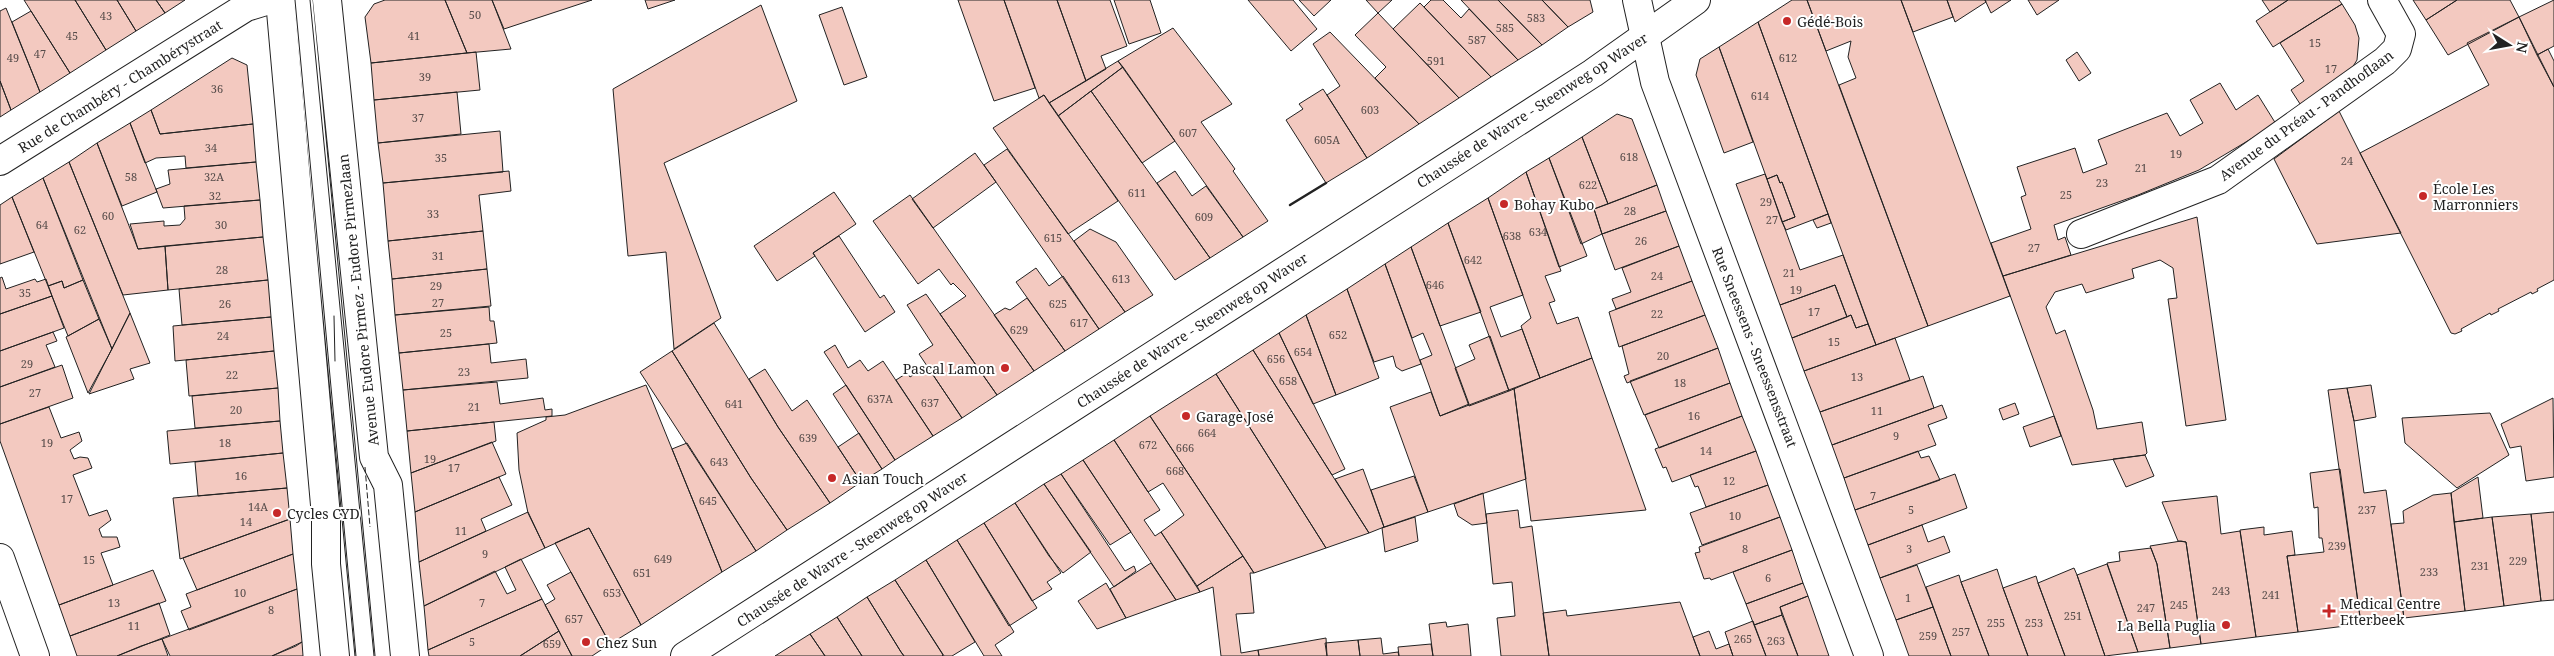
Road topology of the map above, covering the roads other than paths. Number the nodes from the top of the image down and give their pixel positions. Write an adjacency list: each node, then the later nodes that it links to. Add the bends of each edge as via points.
1 (269, 0): 9 (street, Rue de Chambéry - Chambérystraat, via 246,7)
2 (280, 0): 13 (street, via 326,516 326,564)
3 (303, 0): 14 (lane, Avenue Eudore Pirmez - Eudore Pirmezlaan)
4 (327, 0): 15 (street, Avenue Eudore Pirmez - Eudore Pirmezlaan, via 374,458 388,485)
5 (1637, 0): 8 (street, Rue Sneessens - Sneessensstraat)
6 (1696, 0): 8 (street, Chaussée de Wavre - Steenweg op Waver)
7 (2382, 0): 10 (street, Avenue du Préau - Pandhoflaan, via 2401,34 2397,49 2385,61 2218,180)
8 (1645, 36): 16 (street, Chaussée de Wavre - Steenweg op Waver); 17 (street, Rue Sneessens - Sneessensstraat, via 1655,82)
9 (0, 161)
10 (2082, 234)
11 (0, 558): 12 (street)
12 (35, 656)
13 (335, 656)
14 (365, 656)
15 (405, 656)
16 (686, 656)
17 (1870, 656)

